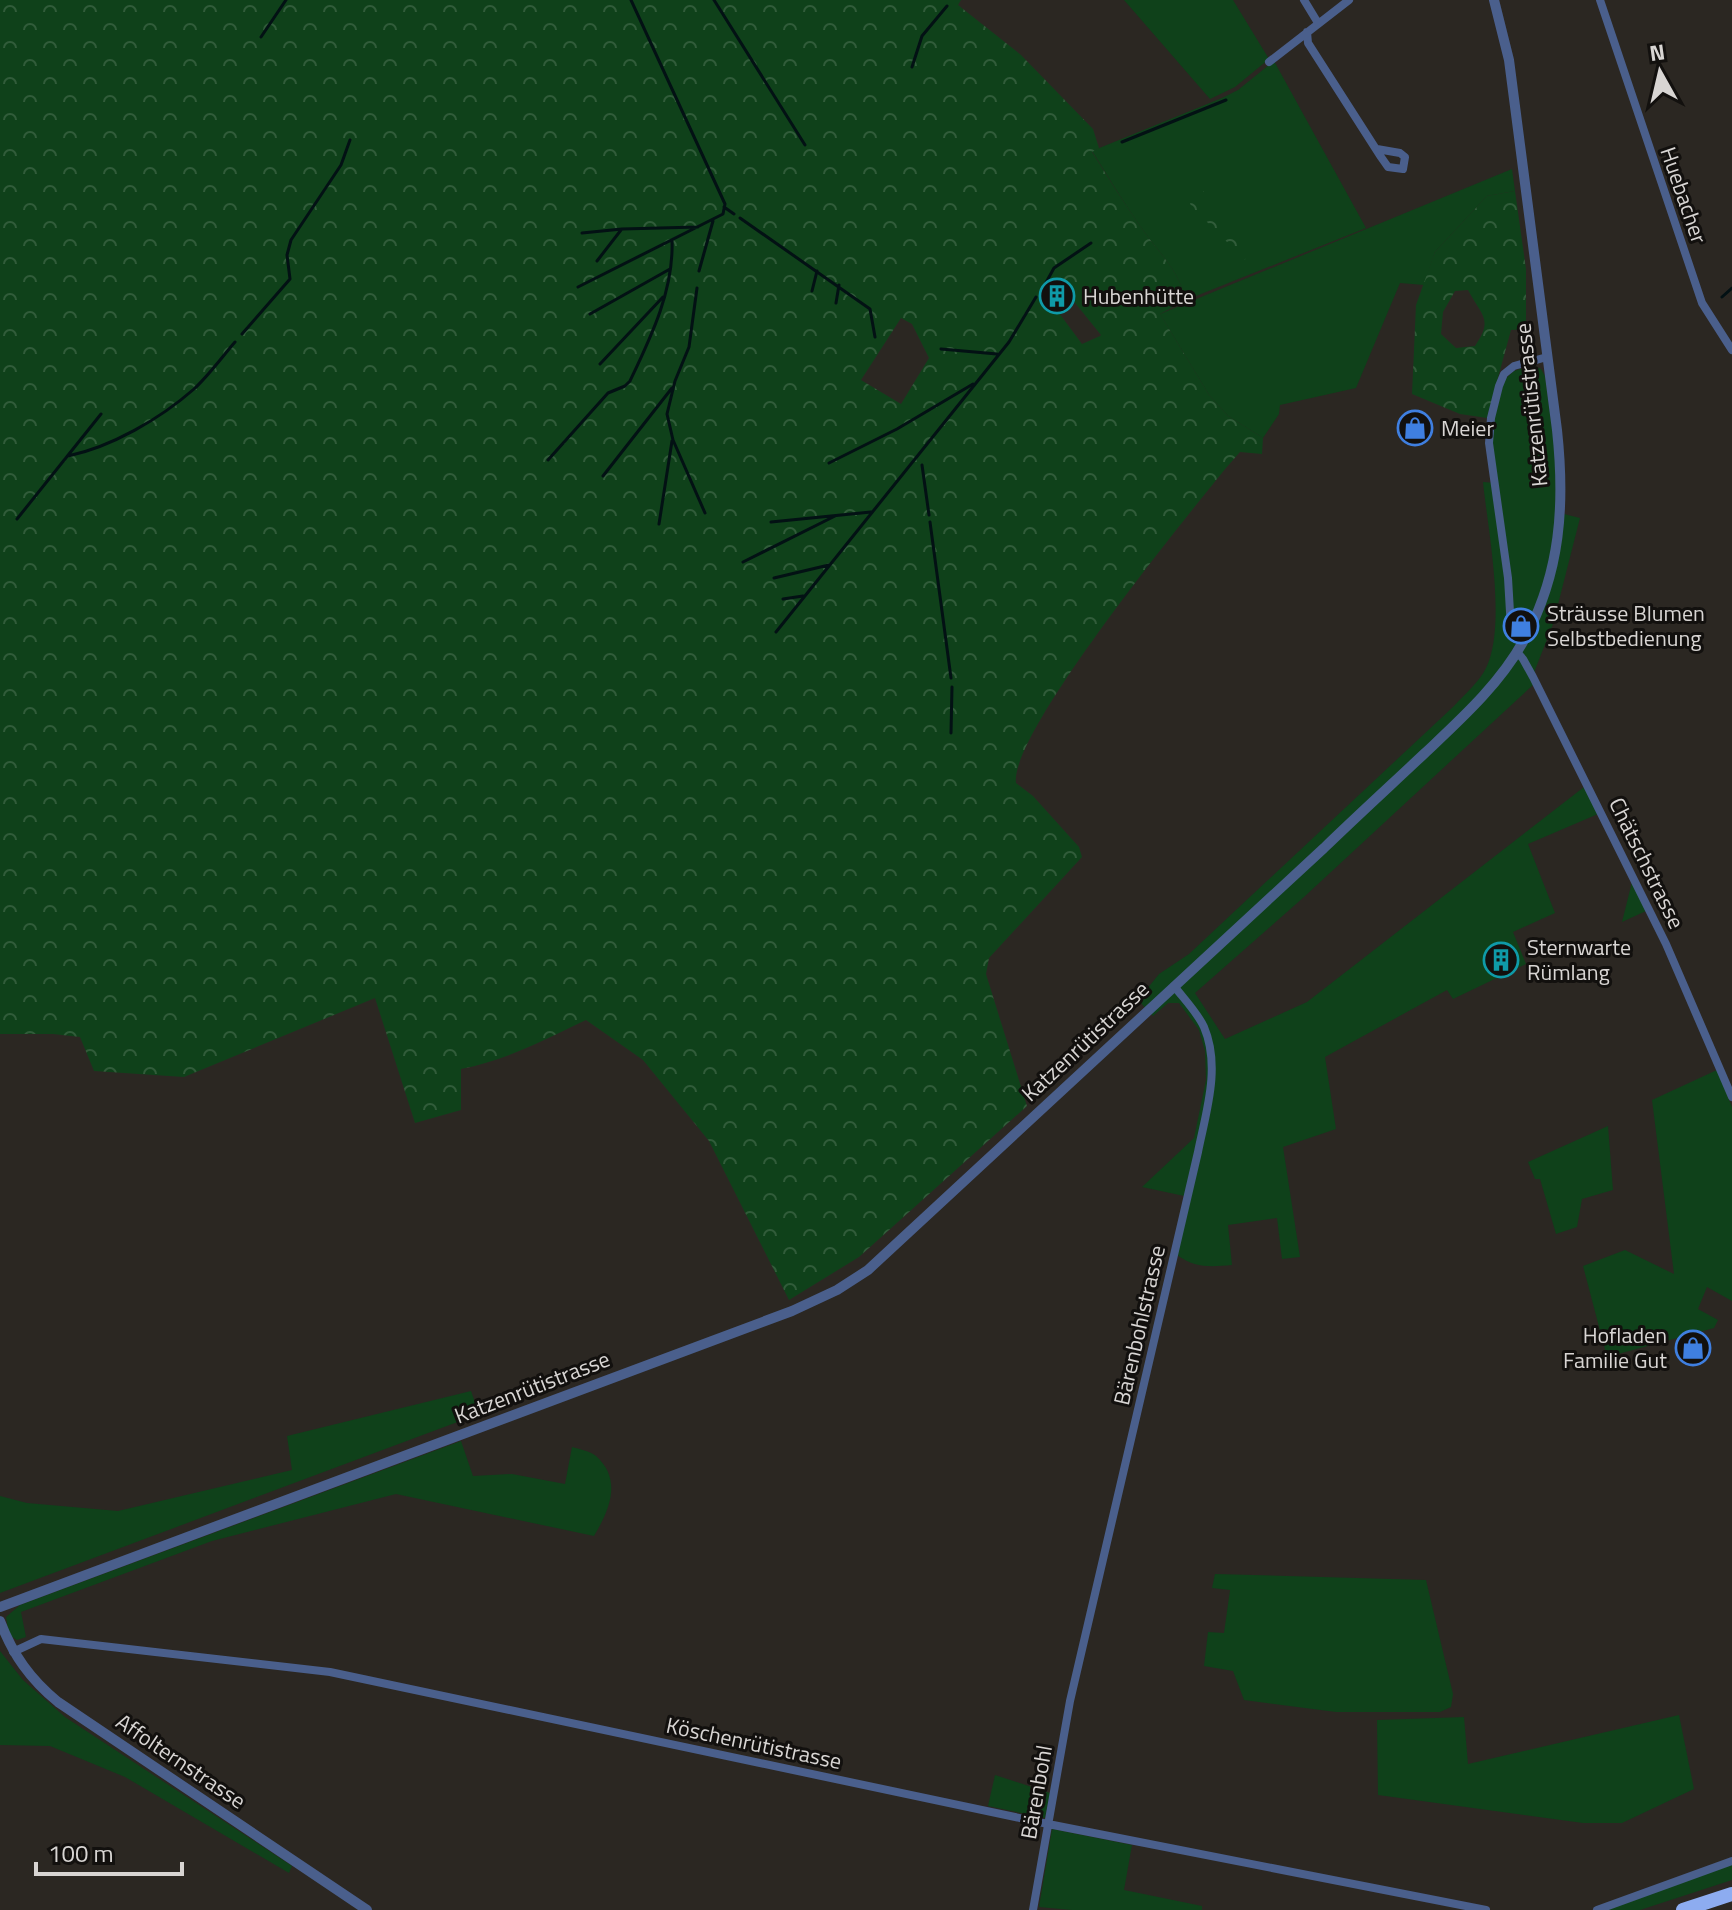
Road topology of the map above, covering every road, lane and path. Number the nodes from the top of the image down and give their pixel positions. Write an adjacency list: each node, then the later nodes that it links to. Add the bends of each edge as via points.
1 (1304, 0): 5 (street)
2 (1349, 0): 5 (street)
3 (1494, 0): 10 (street, Katzenrütistrasse, via 1509,60)
4 (1600, 0): 9 (street, Huebacher, via 1702,303)
5 (1318, 23): 6 (street)
6 (1307, 32): 7 (street); 8 (street, via 1308,43)
7 (1269, 62)
8 (1377, 149)
9 (1732, 350)
10 (1547, 357): 11 (street, Katzenrütistrasse, via 1561,519 1550,580); 11 (street, via 1504,374 1489,429 1511,629)
11 (1523, 642): 12 (street, Katzenrütistrasse)
12 (1517, 652): 13 (street, Katzenrütistrasse, via 1462,719); 14 (street, Chätschstrasse, via 1666,944)
13 (1174, 986): 15 (street, Katzenrütistrasse, via 868,1270 837,1290); 18 (street, Bärenbohlstrasse, via 1204,1027 1212,1074)
14 (1732, 1097)
15 (0, 1607)
16 (0, 1621): 17 (street, Affolternstrasse)
17 (13, 1652): 19 (street, Köschenrütistrasse, via 41,1639 330,1672); 22 (street, Affolternstrasse, via 58,1702)
18 (1075, 1680): 19 (street, Bärenbohl)
19 (1048, 1824): 23 (street, Bärenbohl); 24 (street, Köschenrütistrasse)
20 (1732, 1861): 25 (street)
21 (1732, 1894): 26 (highway)
22 (367, 1910)
23 (1033, 1910)
24 (1486, 1910)
25 (1597, 1910)
26 (1683, 1910)

